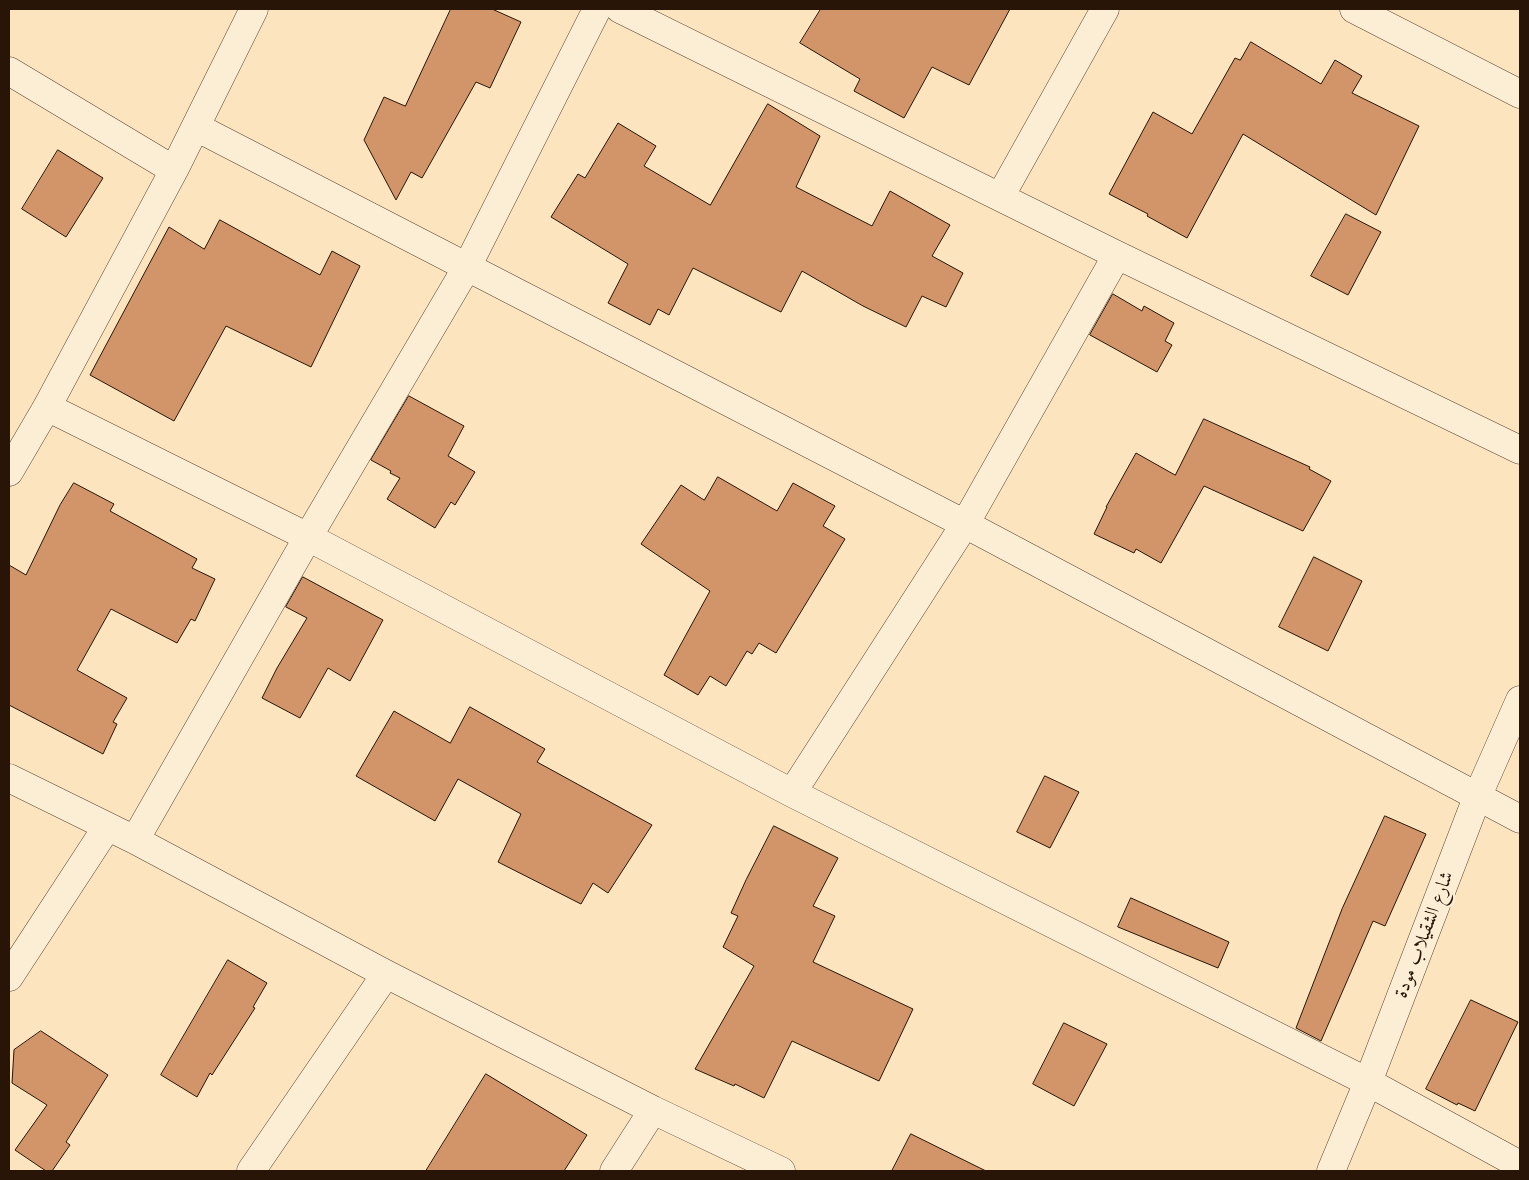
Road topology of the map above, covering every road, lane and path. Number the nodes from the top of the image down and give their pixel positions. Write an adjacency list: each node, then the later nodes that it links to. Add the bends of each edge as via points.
1 (254, 9): 8 (street)
2 (597, 9): 12 (street)
3 (620, 9): 10 (street)
4 (1105, 9): 10 (street)
5 (1354, 9): 7 (street)
6 (9, 71): 9 (street)
7 (1520, 94)
8 (196, 127): 9 (street); 12 (street)
9 (174, 170): 13 (street)
10 (1000, 197): 11 (street)
11 (1118, 255): 14 (street); 16 (street)
12 (467, 267): 16 (street); 17 (street)
13 (47, 407): 15 (street); 17 (street)
14 (1520, 450)
15 (9, 469)
16 (965, 524): 20 (street); 21 (street)
17 (308, 537): 20 (street); 24 (street)
18 (1520, 700): 21 (street, شارع الشقيلاب مودة)
19 (9, 778): 23 (street)
20 (792, 793): 27 (street)
21 (1478, 795): 22 (street); 27 (street, شارع الشقيلاب مودة)
22 (1520, 818)
23 (107, 827): 24 (street); 26 (street)
24 (135, 840): 25 (street)
25 (386, 974): 28 (street); 30 (street)
26 (9, 977)
27 (1368, 1082): 29 (street); 33 (street, شارع الشقيلاب مودة)
28 (653, 1110): 31 (street); 32 (street)
29 (1520, 1165)
30 (251, 1171)
31 (614, 1171)
32 (781, 1171)
33 (1331, 1171)

